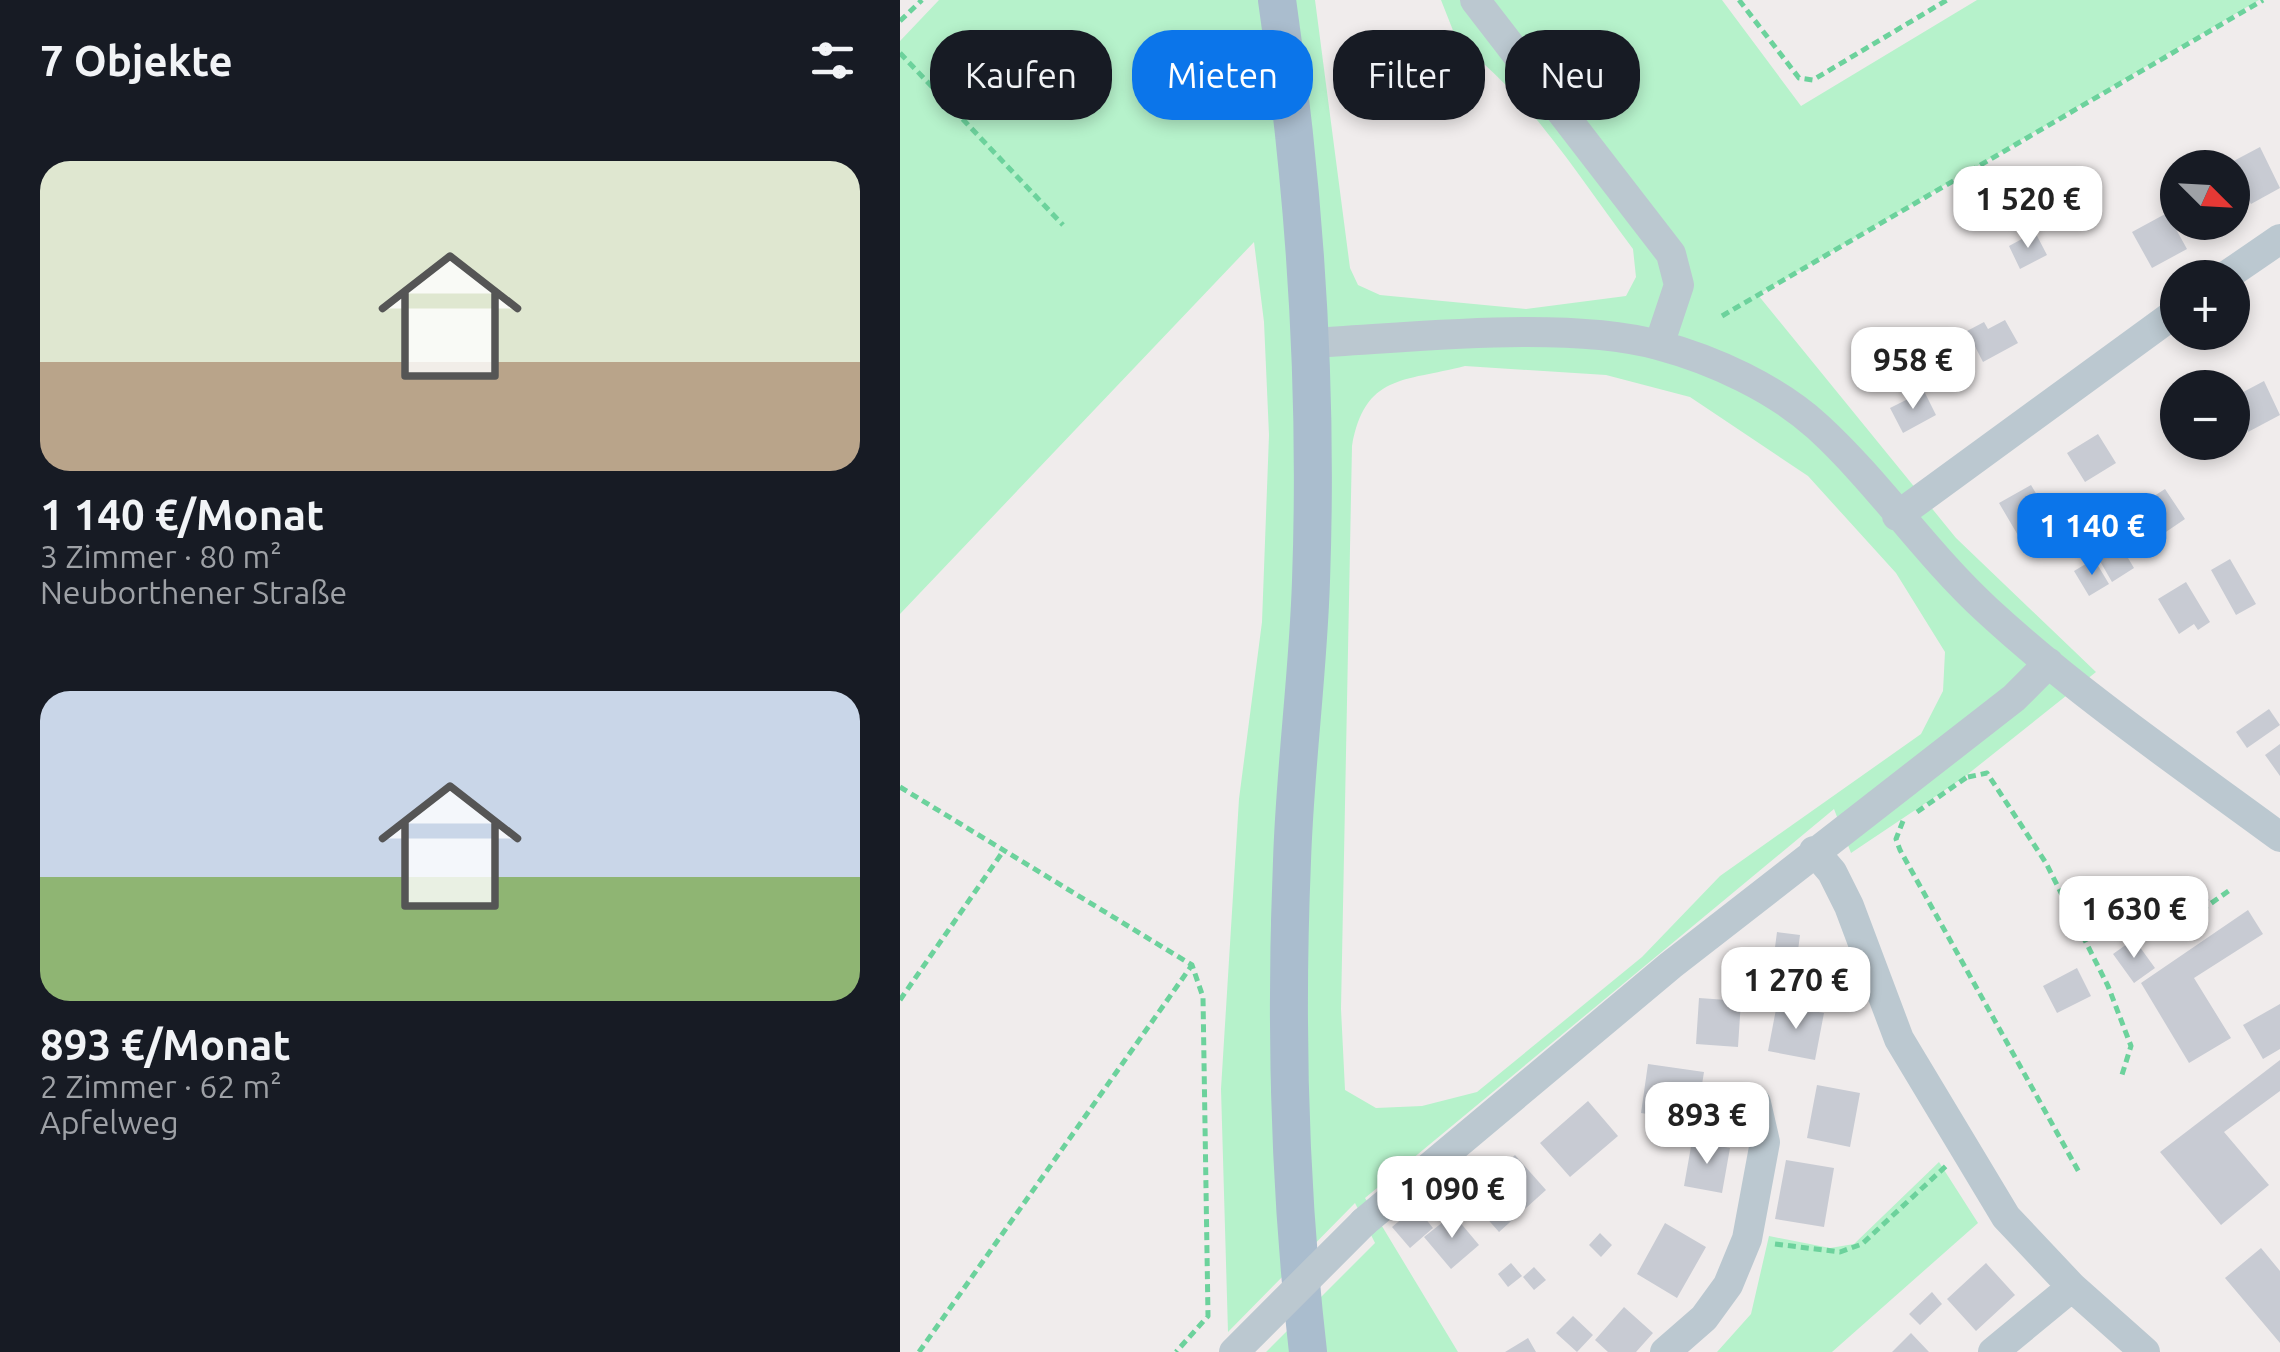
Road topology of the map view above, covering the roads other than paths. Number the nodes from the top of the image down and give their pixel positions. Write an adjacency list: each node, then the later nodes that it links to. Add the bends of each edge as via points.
1 (1277, 0): 6 (main road, via 1296,133)
2 (1475, 0): 7 (street, via 1671,254 1680,285)
3 (2280, 240): 4 (street)
4 (2250, 260)
5 (2160, 324): 8 (street)
6 (1311, 342): 7 (street, via 1506,335); 15 (main road, via 1312,581 1287,1016 1291,1204)
7 (1658, 345): 8 (street, via 1742,376 1784,400)
8 (1897, 516): 9 (street, via 1985,609)
9 (2049, 663): 10 (street); 11 (street, via 2014,698)
10 (2280, 837)
11 (1814, 851): 13 (street, via 1848,906 1899,1039 1962,1149 2006,1216); 14 (street, bridge, via 1364,1222)
12 (1756, 1103): 16 (street, via 1765,1142 1747,1239 1728,1285 1704,1318)
13 (2072, 1288): 17 (street); 18 (street)
14 (1234, 1352)
15 (1308, 1352)
16 (1664, 1352)
17 (1993, 1352)
18 (2146, 1352)

